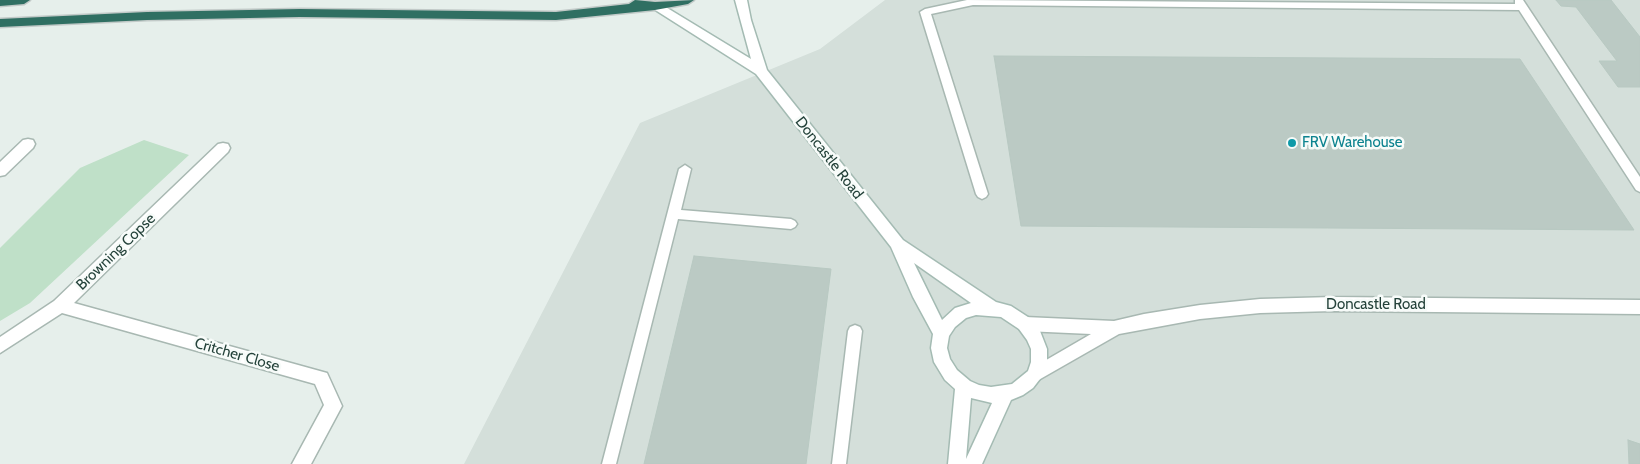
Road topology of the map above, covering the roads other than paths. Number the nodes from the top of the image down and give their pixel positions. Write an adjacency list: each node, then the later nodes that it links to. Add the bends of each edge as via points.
1 (24, 0): 5 (highway)
2 (622, 0): 8 (highway)
3 (688, 0): 8 (highway)
4 (741, 0): 10 (street, Doncastle Road)
5 (0, 2)
6 (1181, 2): 7 (lane); 16 (lane, via 973,2 926,12)
7 (1520, 4): 15 (lane)
8 (650, 6): 9 (highway, via 547,16 272,14); 10 (street, Doncastle Road)
9 (0, 23)
10 (761, 71): 19 (street, Doncastle Road)
11 (28, 144): 14 (street)
12 (223, 148): 20 (street, Browning Copse)
13 (685, 169): 17 (lane)
14 (0, 171)
15 (1640, 187)
16 (982, 194)
17 (674, 214): 18 (lane); 32 (lane)
18 (791, 224)
19 (897, 244): 22 (street, Doncastle Road); 26 (street, Doncastle Road)
20 (60, 306): 27 (street, Browning Copse); 31 (street, Critcher Close, via 321,378 333,406)
21 (1640, 307): 24 (street, Doncastle Road, via 1260,306 1200,312)
22 (992, 308): 23 (street, via 1004,311); 26 (street, via 976,308 961,313)
23 (1025, 324): 24 (street, Doncastle Road); 28 (street, via 1039,349)
24 (1114, 328): 28 (street, Doncastle Road)
25 (855, 331): 33 (lane)
26 (941, 334): 29 (street, via 942,362)
27 (0, 346)
28 (1035, 375): 30 (street, via 1017,390)
29 (964, 386): 30 (street, via 991,395); 34 (street)
30 (1005, 394): 35 (street)
31 (301, 464)
32 (609, 464)
33 (839, 464)
34 (956, 464)
35 (973, 464)

